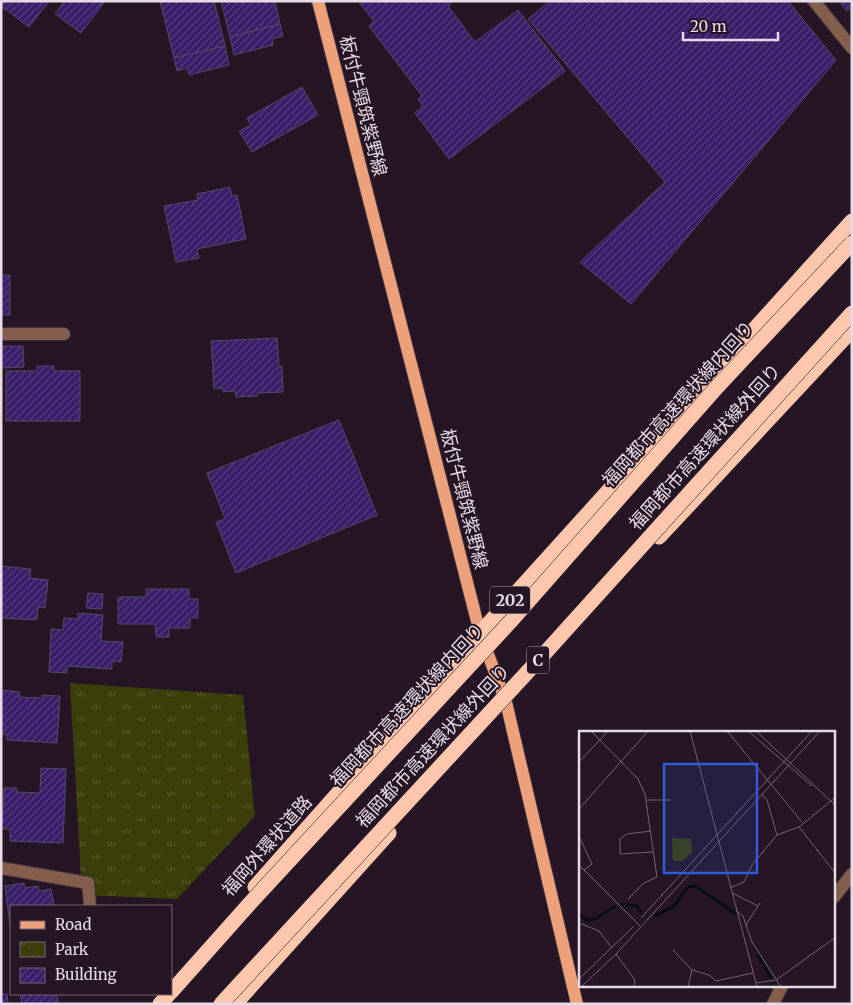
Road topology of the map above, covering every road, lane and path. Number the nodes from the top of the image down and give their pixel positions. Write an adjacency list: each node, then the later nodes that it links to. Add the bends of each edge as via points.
1 (318, 1): 10 (main road, 板付牛頸筑紫野線)
2 (814, 1): 3 (street)
3 (852, 48)
4 (852, 221): 10 (highway, 福岡外環状道路 / 202)
5 (852, 244): 18 (highway, 福岡都市高速環状線内回り, bridge, via 717,387 510,622)
6 (852, 313): 19 (highway, 福岡都市高速環状線外回り / C, bridge, via 545,653)
7 (852, 330): 11 (highway)
8 (1, 334): 9 (street)
9 (64, 334)
10 (480, 632): 11 (main road, 板付牛頸筑紫野線); 16 (highway, 福岡外環状道路 / 202)
11 (506, 702): 20 (highway); 21 (main road, 板付牛頸筑紫野線)
12 (1, 868): 15 (street, via 88,883)
13 (852, 874): 14 (street)
14 (836, 895)
15 (90, 905)
16 (172, 981)
17 (781, 988): 22 (street)
18 (172, 991)
19 (221, 1004)
20 (235, 1004)
21 (577, 1004)
22 (774, 1004)

